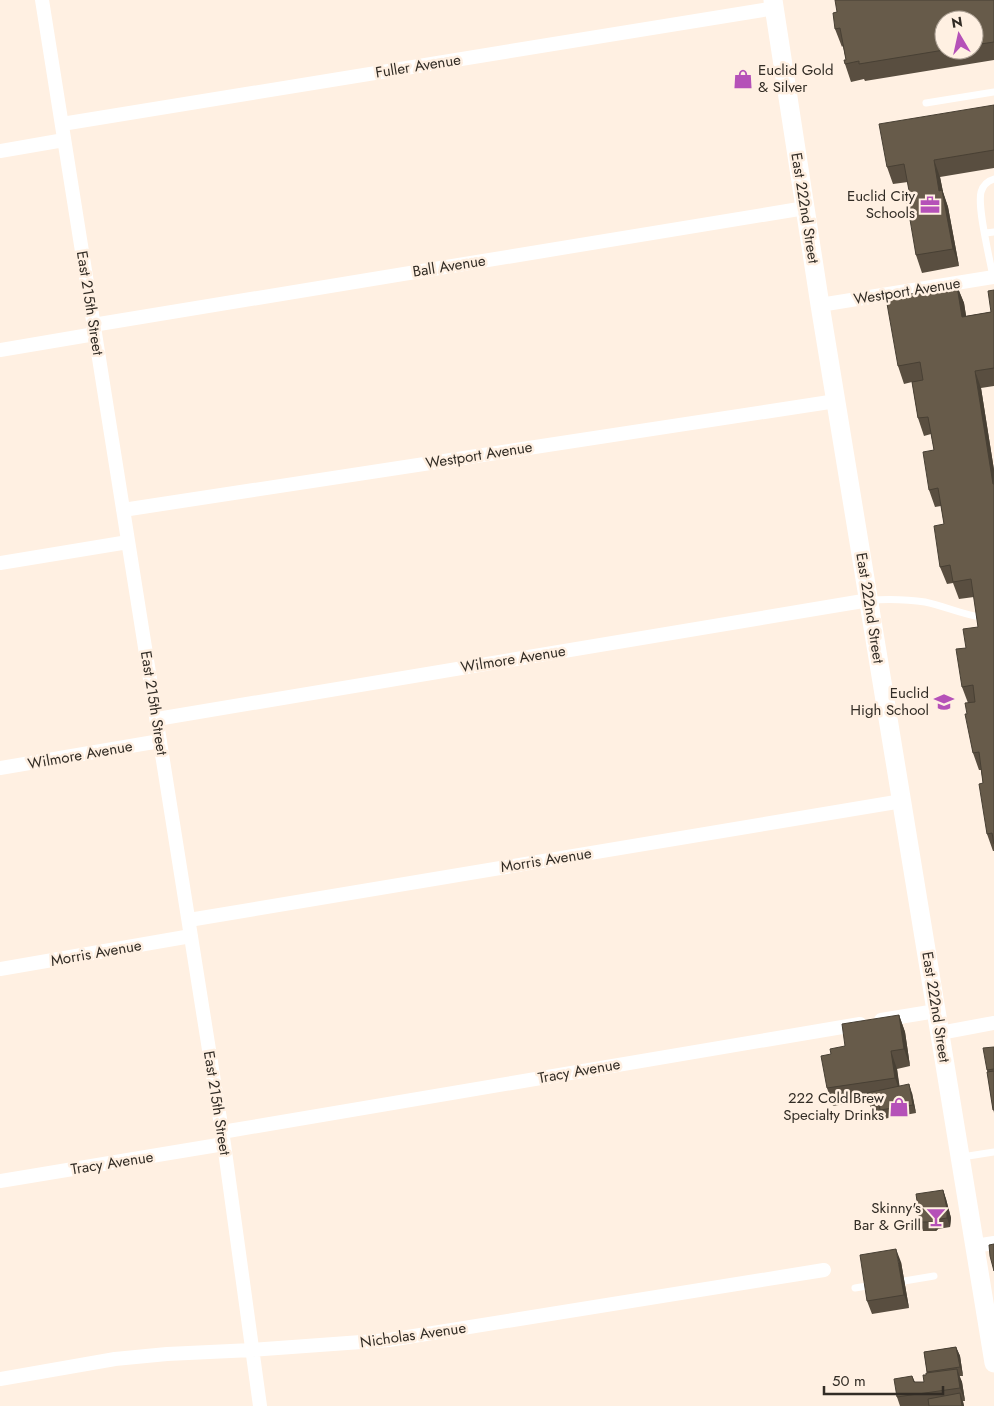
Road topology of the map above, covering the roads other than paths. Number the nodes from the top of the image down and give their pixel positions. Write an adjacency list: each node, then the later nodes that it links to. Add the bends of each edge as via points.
1 (42, 0): 5 (street, East 215th Street)
2 (774, 4): 5 (street, Fuller Avenue); 9 (street, East 222nd Street)
3 (994, 92): 4 (lane)
4 (926, 103)
5 (62, 124): 6 (street, East 215th Street)
6 (64, 140): 7 (street); 14 (street, East 215th Street)
7 (0, 151)
8 (994, 179): 11 (lane, via 987,182 981,194)
9 (805, 208): 13 (street, East 222nd Street); 14 (street, Ball Avenue)
10 (994, 232): 11 (lane)
11 (986, 233): 12 (lane)
12 (994, 277): 13 (street, Westport Avenue)
13 (820, 305): 16 (street, East 222nd Street)
14 (94, 329): 15 (street, Ball Avenue); 17 (street, East 215th Street)
15 (0, 350)
16 (836, 401): 17 (street, Westport Avenue); 20 (street, East 222nd Street)
17 (123, 510): 18 (street, East 215th Street)
18 (128, 542): 19 (street); 22 (street, East 215th Street)
19 (0, 563)
20 (869, 600): 21 (lane, via 926,602); 22 (street, Wilmore Avenue); 25 (street, East 222nd Street)
21 (980, 616)
22 (157, 718): 23 (street, East 215th Street)
23 (160, 741): 24 (street, Wilmore Avenue); 26 (street, East 215th Street)
24 (0, 768)
25 (902, 801): 26 (street, Morris Avenue); 29 (street, East 222nd Street)
26 (189, 920): 27 (street, East 215th Street)
27 (191, 936): 28 (street, Morris Avenue); 32 (street, East 215th Street)
28 (0, 969)
29 (936, 1011): 31 (street, East 222nd Street); 32 (street, Tracy Avenue)
30 (994, 1023): 31 (street)
31 (940, 1033): 34 (street, East 222nd Street)
32 (223, 1138): 35 (street, Tracy Avenue); 43 (street, East 215th Street)
33 (994, 1152): 34 (lane)
34 (960, 1157): 37 (street, East 222nd Street)
35 (0, 1181)
36 (994, 1243): 37 (street)
37 (976, 1246): 44 (street, East 222nd Street)
38 (824, 1270): 43 (street, Nicholas Avenue, via 390,1340)
39 (934, 1276): 40 (lane)
40 (904, 1281)
41 (868, 1286): 42 (lane)
42 (855, 1288)
43 (252, 1350): 45 (street, Nicholas Avenue, via 115,1359); 46 (street, East 215th Street)
44 (994, 1363)
45 (0, 1379)
46 (260, 1406)

